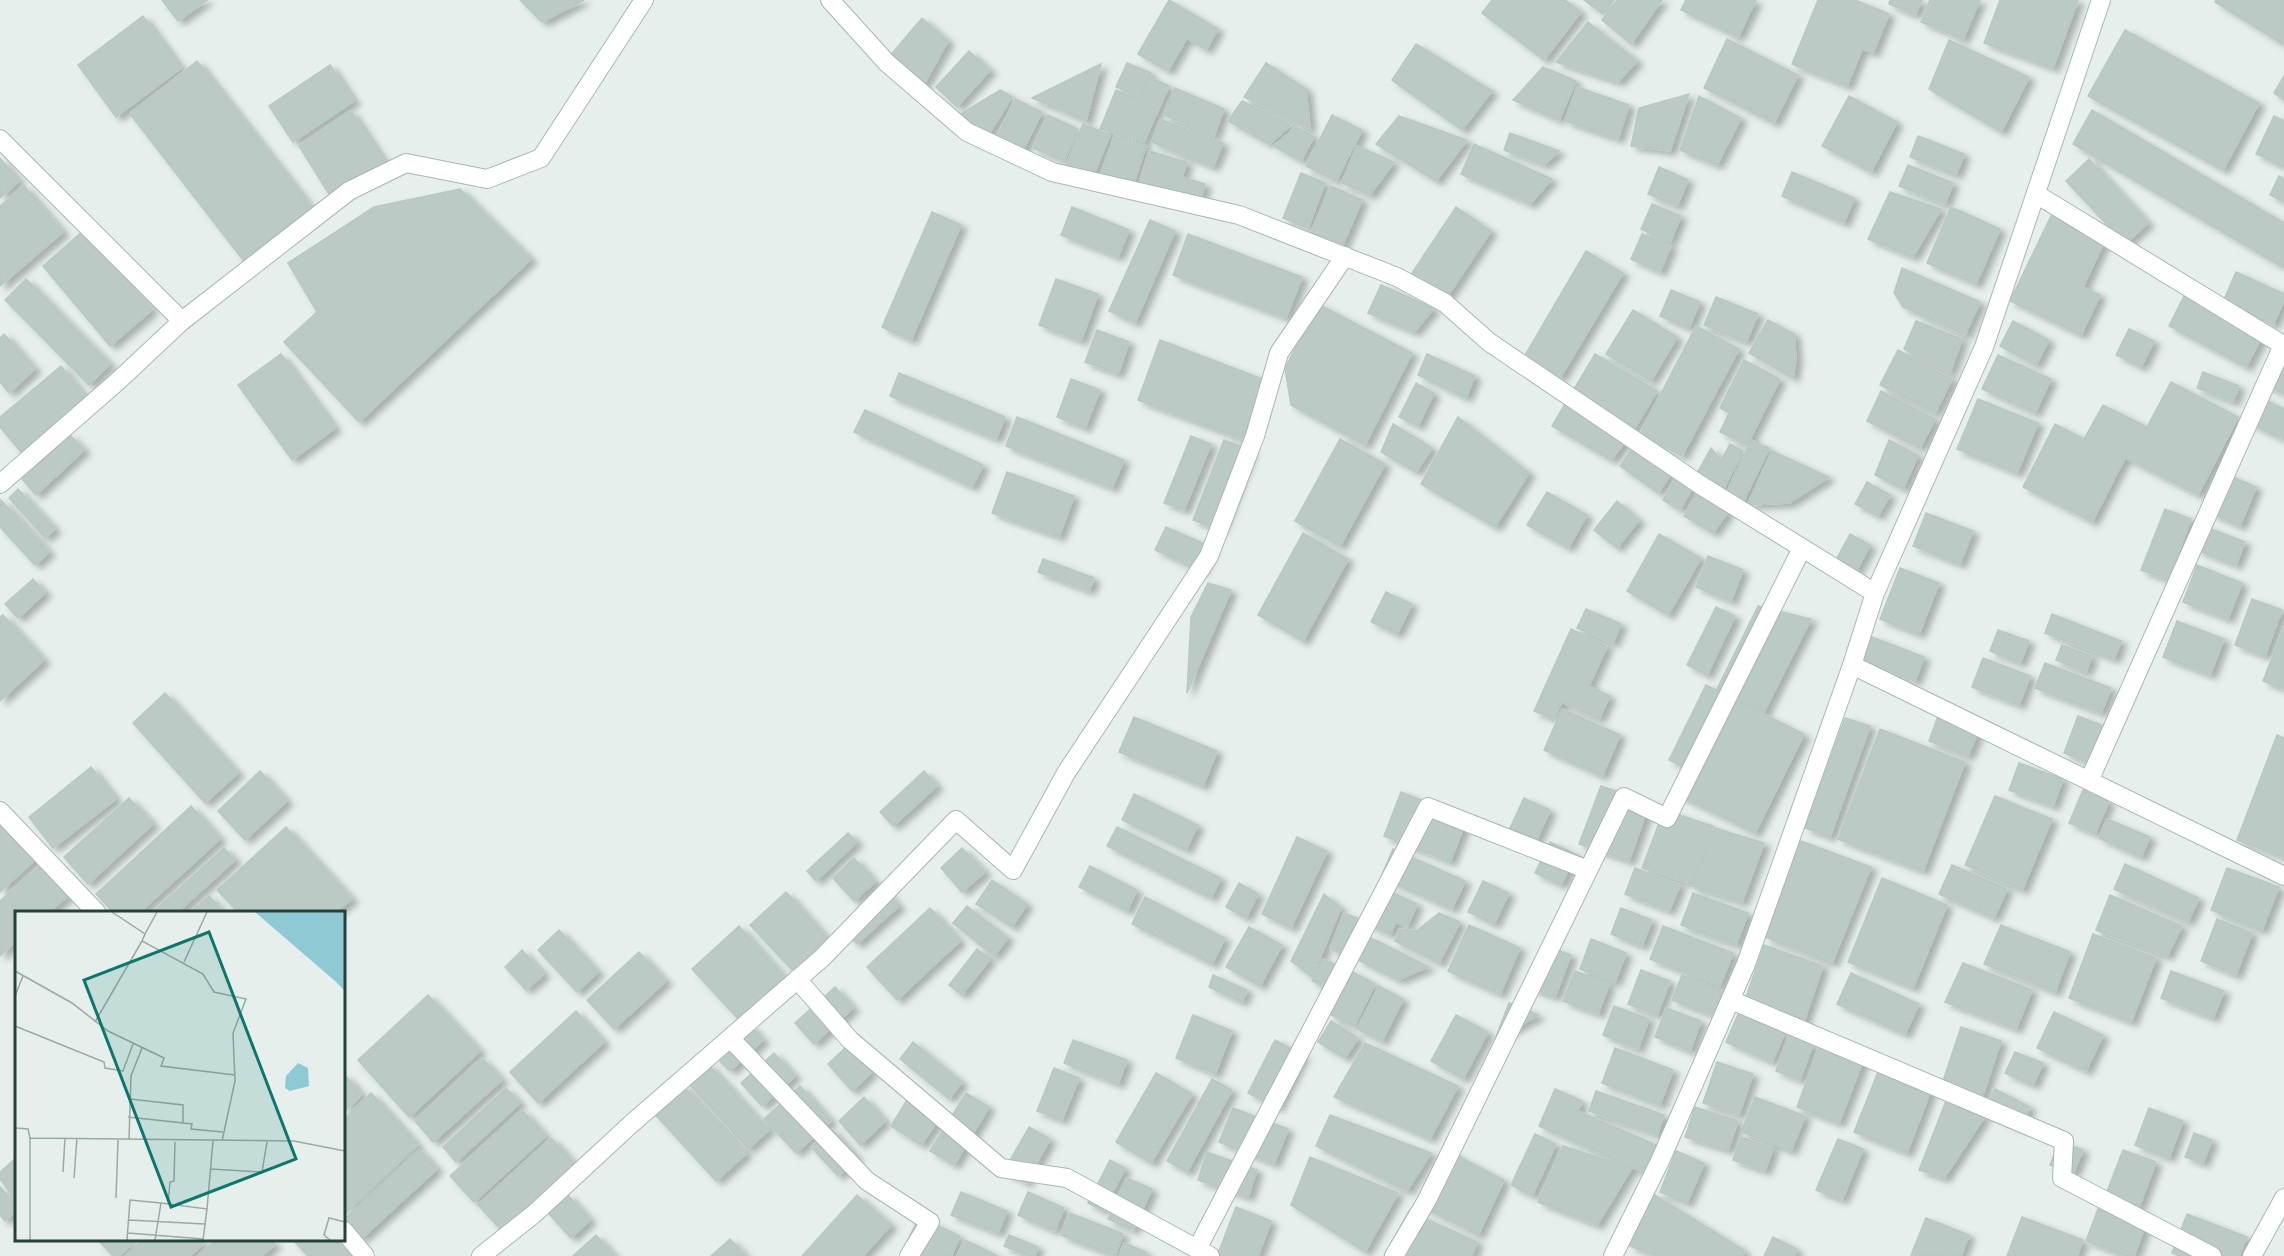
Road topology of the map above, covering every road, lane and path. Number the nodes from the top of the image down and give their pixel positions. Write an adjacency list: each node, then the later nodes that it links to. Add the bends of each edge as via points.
1 (644, 0): 7 (street, via 541,158 487,179 406,163 349,191)
2 (830, 0): 6 (street, via 887,63 967,132 1052,172 1239,214)
3 (2102, 0): 5 (street)
4 (0, 139): 7 (street)
5 (2036, 194): 10 (street, via 1984,347); 12 (street, via 2283,345)
6 (1345, 256): 9 (street, via 1397,277 1445,303 1489,342 1702,486); 17 (street, via 1279,353 1255,436 1209,556 1066,773 1013,870 956,819)
7 (182, 321): 8 (street)
8 (0, 484)
9 (1802, 548): 10 (street); 14 (street, via 1667,818 1624,797)
10 (1875, 593): 11 (street)
11 (1852, 665): 12 (street); 18 (street)
12 (2089, 781): 15 (street)
13 (0, 811): 16 (street)
14 (1588, 870): 22 (street, via 1428,807); 26 (street, via 1427,1200)
15 (2284, 876)
16 (95, 911)
17 (797, 979): 19 (street); 22 (street, via 850,1040 1001,1167 1067,1179)
18 (1731, 1000): 27 (street); 28 (street, via 2064,1141 2062,1178)
19 (730, 1038): 24 (street, via 534,1214); 25 (street, via 867,1181 930,1222)
20 (2284, 1198): 29 (street)
21 (345, 1232): 23 (street)
22 (1204, 1252)
23 (365, 1256)
24 (481, 1256)
25 (909, 1256)
26 (1394, 1256)
27 (1613, 1256)
28 (2212, 1256)
29 (2252, 1256)

